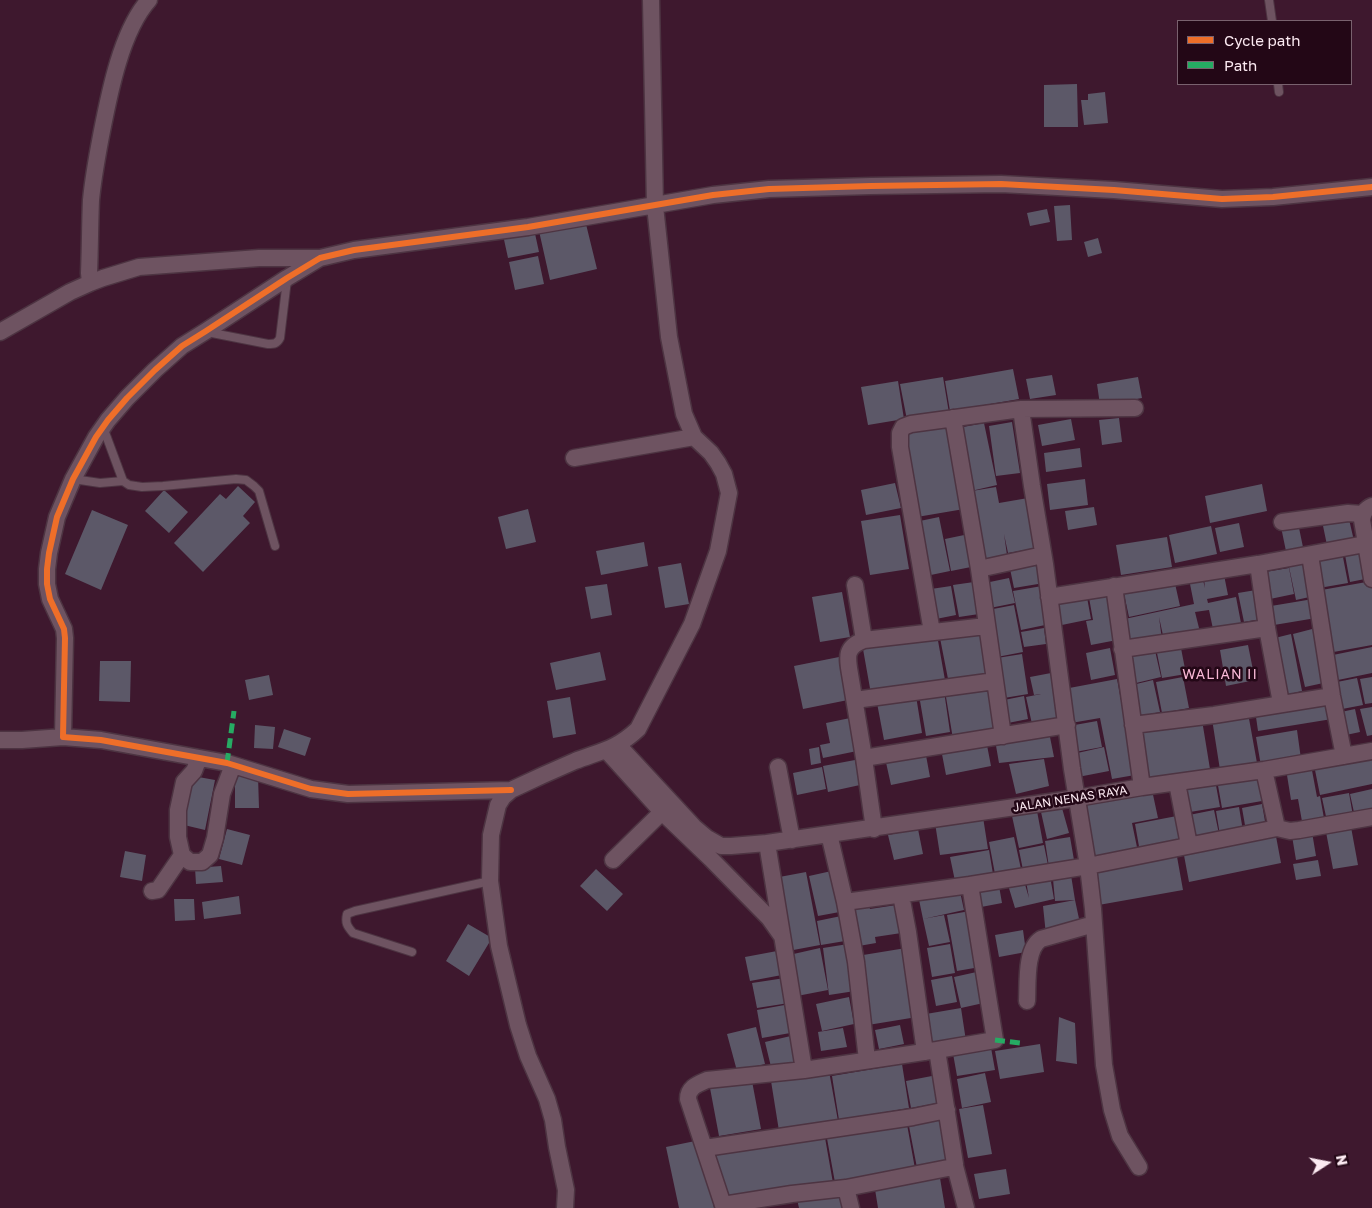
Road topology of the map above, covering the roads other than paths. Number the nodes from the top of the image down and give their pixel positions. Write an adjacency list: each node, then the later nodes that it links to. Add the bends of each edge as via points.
1 (149, 0): 11 (street, via 123,49 107,107 91,200)
2 (651, 0): 8 (street)
3 (1269, 0): 4 (lane)
4 (1272, 20)
5 (1278, 85): 6 (lane)
6 (1279, 92)
7 (1372, 187): 8 (street, via 1222,199 1001,184 871,186 769,189)
8 (655, 206): 9 (street, via 354,250); 18 (street, via 669,337 684,414)
9 (320, 258): 10 (street); 11 (street, via 259,258 139,267)
10 (287, 278): 13 (street); 13 (lane, via 278,342 268,344)
11 (90, 283): 12 (street)
12 (0, 332)
13 (206, 332): 17 (street, via 182,346 155,370)
14 (1135, 408): 15 (street)
15 (1021, 409): 16 (street); 26 (street)
16 (953, 418): 29 (street); 36 (street, via 903,427 899,440)
17 (103, 427): 20 (street); 21 (lane)
18 (694, 437): 19 (street); 48 (street, via 718,463 729,492 718,551 692,624 638,729)
19 (574, 458)
20 (73, 479): 21 (lane, via 100,483); 46 (street, via 57,517 47,569 50,599 65,638)
21 (124, 481): 25 (lane, via 142,487 246,480 258,491)
22 (1367, 510): 23 (street); 24 (street, via 1362,520)
23 (1282, 522)
24 (1366, 544): 27 (street); 30 (street)
25 (275, 546)
26 (1043, 555): 29 (street); 33 (street)
27 (1310, 555): 28 (street); 40 (street)
28 (1258, 564): 32 (street); 35 (street)
29 (979, 568): 34 (street)
30 (1372, 578)
31 (855, 585): 37 (street)
32 (1114, 586): 33 (street); 38 (street)
33 (1049, 597): 43 (street)
34 (986, 626): 36 (street); 39 (street)
35 (1267, 628): 38 (street); 42 (street)
36 (932, 632): 37 (street)
37 (864, 640): 41 (street, via 849,651)
38 (1122, 648): 44 (street)
39 (995, 681): 41 (street); 45 (street)
40 (1332, 696): 42 (street); 50 (street)
41 (854, 700): 52 (street)
42 (1281, 703): 44 (street)
43 (1067, 725): 45 (street); 59 (street)
44 (1133, 726): 57 (street)
45 (1003, 736): 52 (street)
46 (63, 737): 47 (street); 51 (street, via 101,740)
47 (0, 740)
48 (612, 748): 58 (street); 60 (street); 68 (street, via 707,838)
49 (1372, 751): 50 (street, JALAN NENAS RAYA)
50 (1344, 756): 55 (street, JALAN NENAS RAYA)
51 (199, 758): 53 (street); 69 (street, via 194,771 184,782 178,810)
52 (864, 758): 63 (street)
53 (233, 765): 58 (street, via 311,789 348,794); 69 (street, via 222,794 210,854 202,862 190,862)
54 (778, 767): 65 (street)
55 (1264, 770): 56 (street, JALAN NENAS RAYA); 62 (street)
56 (1177, 783): 57 (street, JALAN NENAS RAYA); 67 (street)
57 (1142, 787): 59 (street, JALAN NENAS RAYA)
58 (511, 790): 72 (street, via 503,797 496,812 491,835)
59 (1077, 798): 63 (street, JALAN NENAS RAYA); 71 (street)
60 (662, 812): 68 (street); 70 (street)
61 (1372, 817): 62 (street, via 1299,830)
62 (1277, 828): 67 (street)
63 (874, 829): 64 (street, JALAN NENAS RAYA)
64 (829, 834): 65 (street, JALAN NENAS RAYA); 76 (street)
65 (792, 840): 66 (street, JALAN NENAS RAYA)
66 (767, 843): 68 (street, JALAN NENAS RAYA, via 731,846); 78 (street)
67 (1189, 845): 71 (street)
68 (716, 852): 78 (street)
69 (182, 855): 74 (street, via 158,890)
70 (613, 860)
71 (1088, 866): 73 (street); 77 (street)
72 (490, 881): 79 (lane, via 347,914 345,921 353,933); 89 (street, via 499,946 518,1025 547,1099)
73 (970, 885): 75 (street); 81 (street, via 995,1040)
74 (152, 891)
75 (901, 895): 76 (street); 81 (street)
76 (845, 902): 82 (street, via 856,962)
77 (1094, 924): 80 (street, via 1037,941 1029,962); 87 (street, via 1104,1066 1112,1110 1120,1136)
78 (781, 935): 83 (street)
79 (412, 952)
80 (1027, 1001)
81 (931, 1051): 82 (street); 84 (street)
82 (867, 1060): 83 (street)
83 (804, 1070): 85 (street, via 707,1080 695,1085 688,1093 688,1099)
84 (947, 1110): 85 (street); 86 (street)
85 (705, 1148): 91 (street)
86 (955, 1166): 88 (street); 95 (street)
87 (1139, 1167)
88 (846, 1188): 90 (street); 94 (street)
89 (566, 1190): 92 (street); 93 (street)
90 (793, 1201): 91 (street)
91 (724, 1207)
92 (565, 1208)
93 (576, 1208)
94 (851, 1208)
95 (966, 1208)

